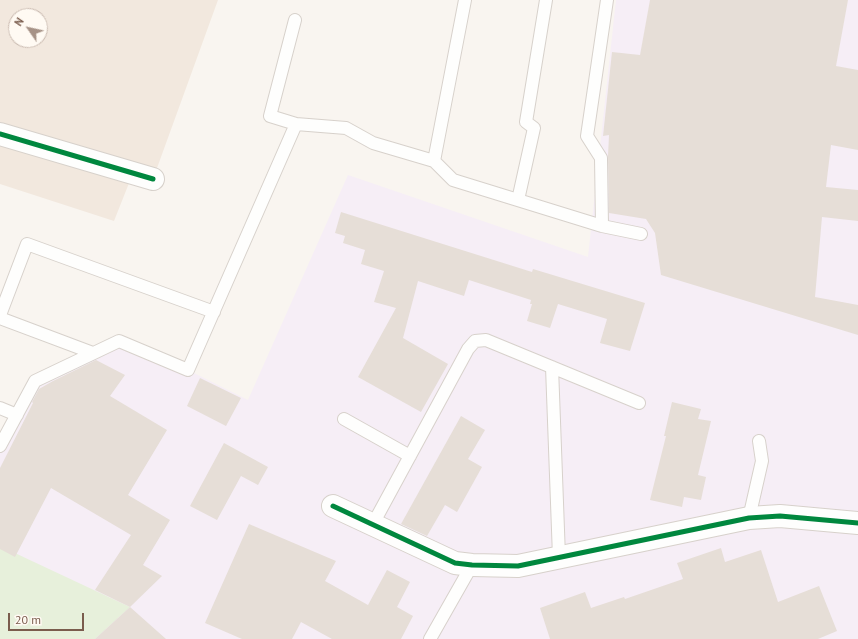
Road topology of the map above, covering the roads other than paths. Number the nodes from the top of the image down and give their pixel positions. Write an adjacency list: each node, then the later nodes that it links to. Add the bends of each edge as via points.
1 (465, 0): 7 (lane)
2 (546, 0): 9 (lane, via 526,122 534,128)
3 (607, 0): 10 (lane, via 587,136 601,158)
4 (295, 20): 5 (lane, via 270,116)
5 (296, 124): 7 (lane, via 346,128 373,143); 12 (lane)
6 (0, 134): 8 (street)
7 (434, 161): 9 (lane, via 452,180)
8 (153, 179)
9 (518, 200): 10 (lane)
10 (602, 226): 11 (lane)
11 (642, 234)
12 (214, 312): 13 (lane, via 27,244); 15 (lane, via 188,370 119,341)
13 (0, 315)
14 (0, 318): 15 (lane)
15 (93, 353): 19 (lane, via 35,381)
16 (552, 367): 17 (lane); 23 (lane, via 486,340 475,342 468,349); 28 (lane)
17 (639, 403)
18 (0, 408): 19 (lane)
19 (17, 415): 22 (lane)
20 (344, 419): 23 (lane)
21 (759, 441): 25 (lane, via 762,461)
22 (0, 446)
23 (410, 456): 27 (lane)
24 (333, 506): 27 (street)
25 (749, 518): 26 (street, via 780,516); 28 (street)
26 (858, 523)
27 (373, 524): 29 (street, via 455,563)
28 (559, 557): 29 (street, via 518,566)
29 (472, 565): 30 (lane)
30 (430, 639)

